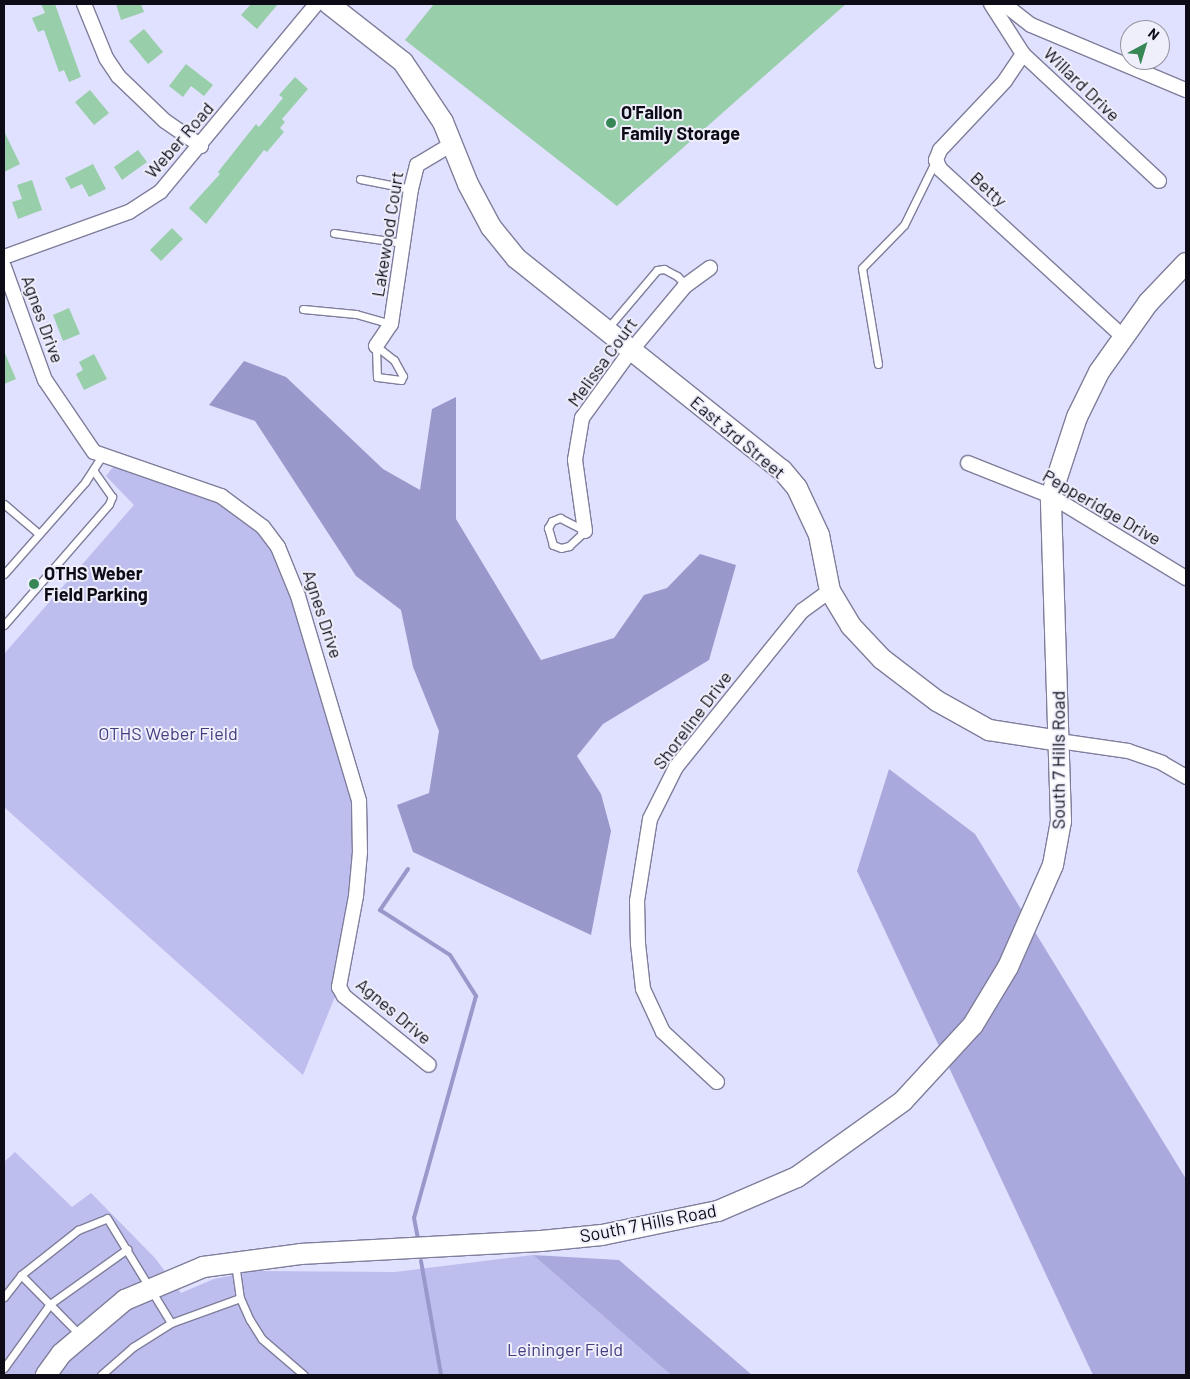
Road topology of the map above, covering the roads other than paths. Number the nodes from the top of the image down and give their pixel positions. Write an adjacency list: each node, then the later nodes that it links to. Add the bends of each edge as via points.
1 (84, 4): 9 (street, via 106,58 118,76 158,116)
2 (316, 4): 9 (street, Weber Road)
3 (329, 4): 8 (street, East 3rd Street, via 403,62 431,100)
4 (991, 4): 6 (street, Willard Drive)
5 (1004, 4): 7 (street, Willard Drive, via 1031,24)
6 (1023, 54): 10 (street, via 1004,81 940,150); 12 (street, Willard Drive)
7 (1186, 90)
8 (452, 144): 13 (street, Lakewood Court, via 417,165); 23 (street, East 3rd Street, via 468,184 503,244)
9 (201, 146): 16 (street, Weber Road, via 161,191 129,212)
10 (936, 160): 24 (street, Betty, via 940,169); 27 (lane, via 904,225 862,268)
11 (360, 179): 13 (lane)
12 (1159, 181)
13 (411, 189): 15 (street, Lakewood Court)
14 (334, 232): 15 (lane)
15 (403, 242): 22 (street, Lakewood Court)
16 (4, 257)
17 (1186, 263): 24 (street, South 7 Hills Road)
18 (4, 267): 28 (street, Agnes Drive, via 45,380 86,443)
19 (710, 268): 20 (street, Melissa Court)
20 (686, 286): 23 (lane, via 670,272 657,270); 26 (street, Melissa Court)
21 (302, 309): 22 (lane, via 356,314)
22 (391, 324): 25 (street, Lakewood Court)
23 (605, 331): 26 (street, East 3rd Street)
24 (1122, 336): 31 (street, South 7 Hills Road, via 1099,372 1077,417)
25 (376, 346): 25 (lane, via 394,360 403,376 401,380 377,377)
26 (630, 352): 33 (street, Melissa Court, via 582,418 577,436 575,460); 37 (street, East 3rd Street, via 782,470 797,488 819,535)
27 (878, 364)
28 (102, 456): 30 (lane); 41 (street, Agnes Drive, via 221,496 263,527 278,548 301,605 359,801 360,852 356,896 339,986 344,996)
29 (968, 463): 31 (street, Pepperidge Drive)
30 (93, 470): 34 (lane); 38 (lane, via 112,497 109,504)
31 (1051, 496): 36 (street, Pepperidge Drive); 39 (street, South 7 Hills Road)
32 (4, 504): 34 (lane)
33 (585, 532): 33 (lane, via 560,518 552,521 548,528 552,545 561,548 569,546)
34 (39, 534): 35 (lane)
35 (4, 574)
36 (1186, 578)
37 (830, 591): 39 (street, East 3rd Street, via 851,626 882,659 937,701 989,730); 42 (street, Shoreline Drive, via 802,611 676,767 650,819 638,901 643,989 663,1032)
38 (4, 625)
39 (1059, 741): 40 (street, East 3rd Street, via 1128,751 1162,763); 44 (street, South 7 Hills Road, via 1061,821 1053,865 1033,916 1002,979 973,1025 902,1101 797,1177 718,1211 602,1235 433,1249 300,1254)
40 (1186, 777)
41 (429, 1065)
42 (717, 1082)
43 (127, 1249): 45 (lane, via 107,1218 78,1230); 46 (lane); 49 (lane)
44 (235, 1263): 46 (street, South 7 Hills Road, via 202,1267); 48 (lane)
45 (21, 1275): 47 (lane); 49 (lane)
46 (152, 1288): 50 (lane); 51 (street, South 7 Hills Road, via 125,1300)
47 (4, 1297)
48 (240, 1298): 50 (lane); 55 (lane, via 262,1339)
49 (50, 1304): 51 (lane); 52 (lane)
50 (171, 1323): 54 (lane, via 133,1347)
51 (81, 1336): 53 (street, South 7 Hills Road, via 61,1354)
52 (4, 1368)
53 (46, 1375)
54 (101, 1375)
55 (304, 1375)

